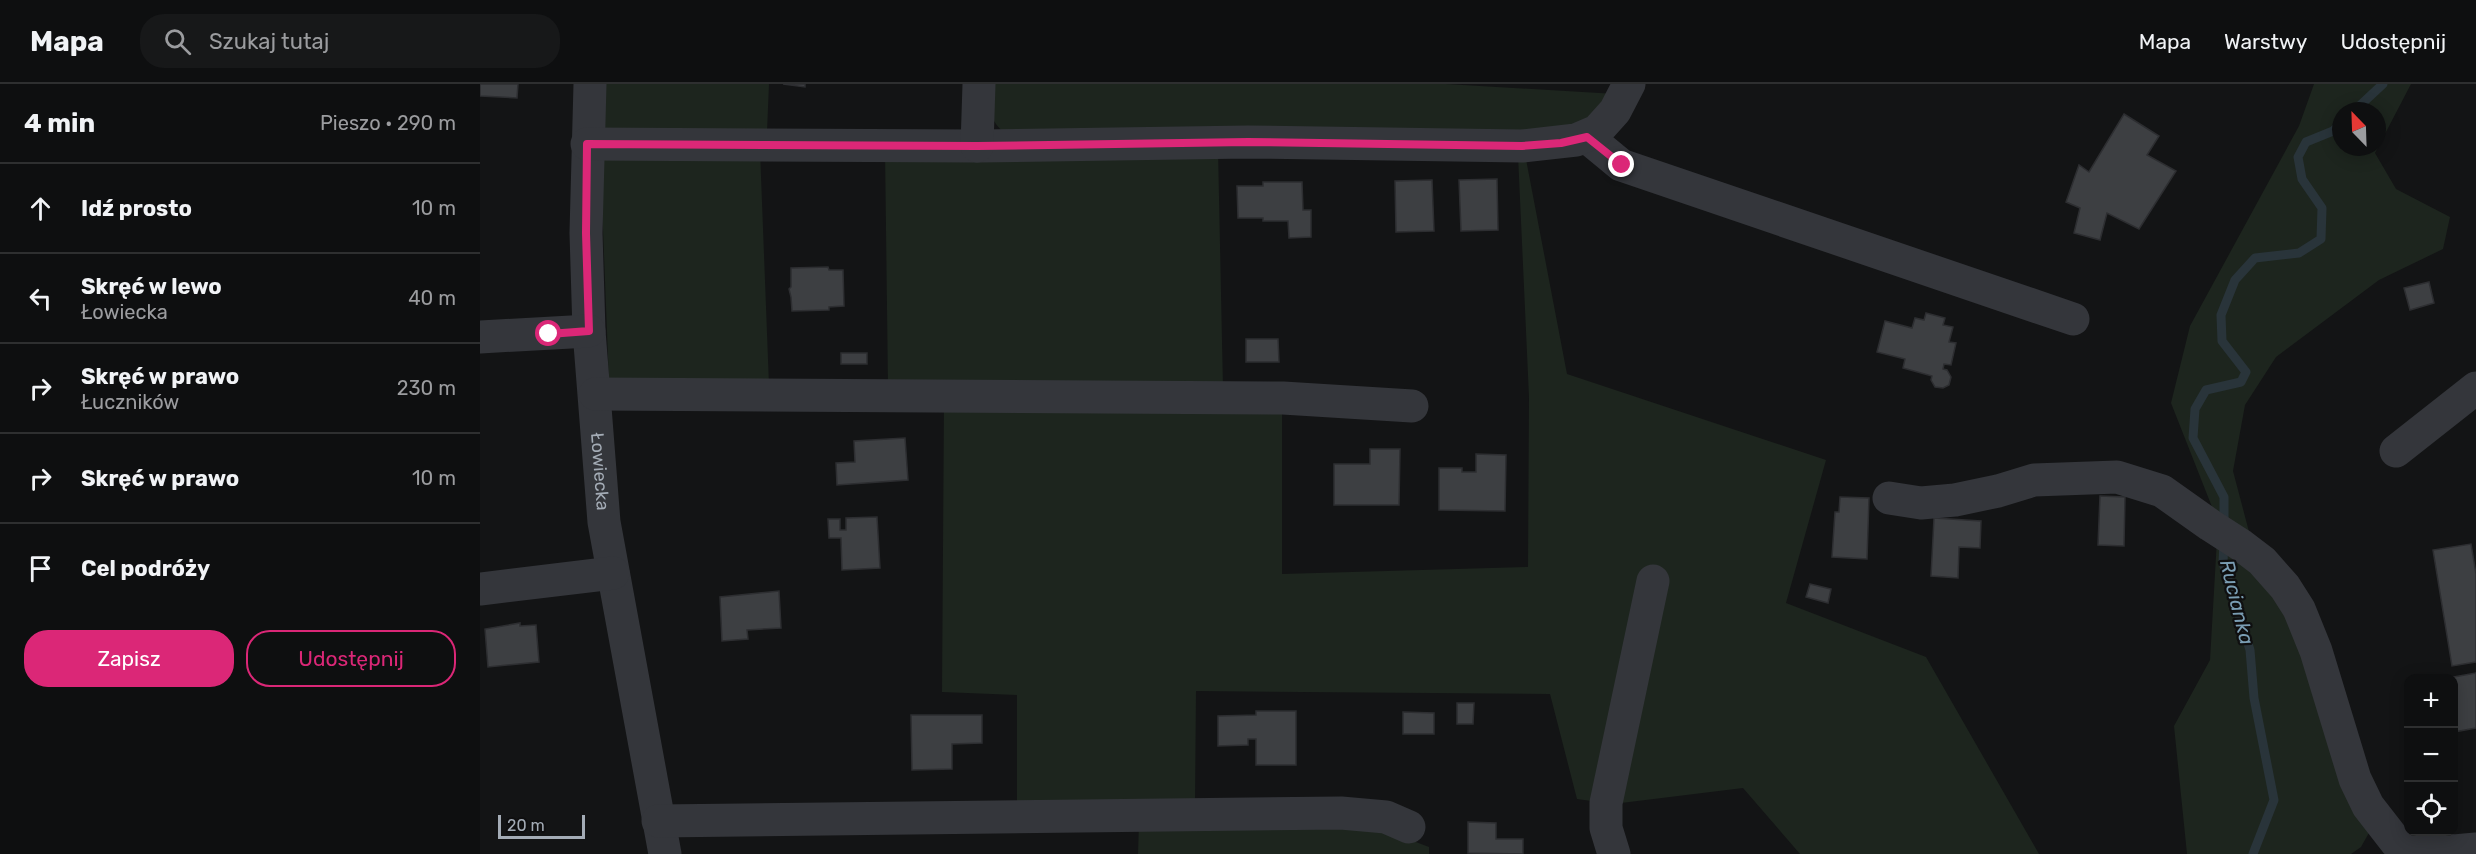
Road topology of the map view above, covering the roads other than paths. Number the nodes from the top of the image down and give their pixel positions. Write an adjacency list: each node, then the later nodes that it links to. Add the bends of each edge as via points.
1 (590, 84): 5 (street, Łowiecka)
2 (980, 84): 6 (street)
3 (1629, 84): 4 (street, via 1615,111)
4 (1587, 137): 6 (street, via 1522,146 1248,142); 7 (street, via 1622,165)
5 (587, 144): 6 (street); 8 (street, Łowiecka)
6 (977, 146)
7 (2073, 319)
8 (589, 331): 9 (street); 11 (street, Łowiecka)
9 (480, 337)
10 (2476, 388): 13 (street)
11 (595, 394): 12 (street, via 1283,398); 15 (street, Łowiecka, via 604,522)
12 (1412, 406)
13 (2396, 451)
14 (1889, 498): 20 (street, via 1921,503 1954,500 2034,480 2117,477 2162,491 2241,545 2262,561 2299,609 2316,651 2345,752)
15 (613, 573): 17 (street); 18 (street, Łowiecka)
16 (1653, 581): 23 (street, via 1606,803 1606,828)
17 (480, 589)
18 (658, 821): 19 (street, via 1341,813 1386,817); 22 (street, Łowiecka)
19 (1409, 827)
20 (2386, 848): 21 (street)
21 (2476, 849)
22 (664, 854)
23 (1614, 854)

